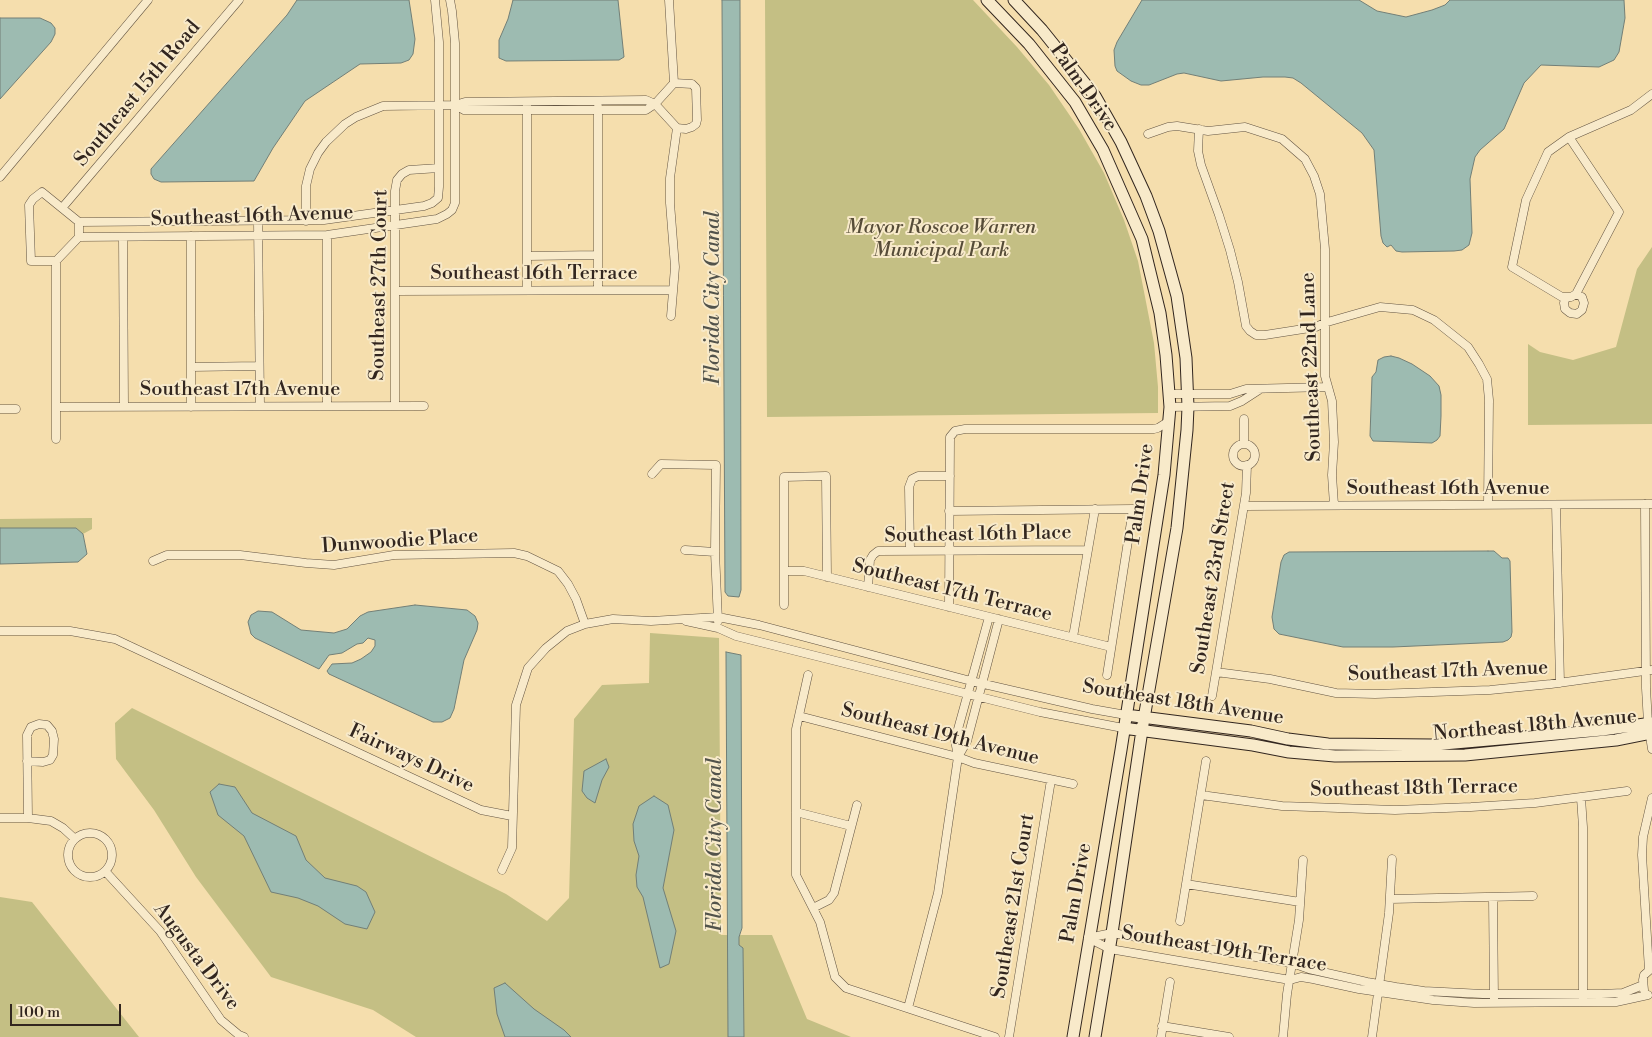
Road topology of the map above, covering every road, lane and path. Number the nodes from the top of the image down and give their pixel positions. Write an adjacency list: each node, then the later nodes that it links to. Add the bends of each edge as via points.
1 (148, 0): 22 (street)
2 (239, 0): 23 (street, Southeast 15th Road)
3 (435, 0): 13 (street)
4 (450, 0): 14 (street, via 455,43)
5 (668, 0): 8 (street)
6 (987, 0): 49 (main road, Palm Drive, via 1029,44 1074,102 1103,150 1142,239 1160,313)
7 (1014, 0): 50 (main road, Palm Drive, via 1095,96 1146,196 1177,296)
8 (674, 83): 12 (street); 17 (street, via 692,84 697,93 696,124 686,129)
9 (1652, 94): 20 (street, via 1630,110)
10 (598, 100): 11 (street); 12 (street, via 646,100); 16 (street)
11 (527, 101): 14 (street); 15 (street)
12 (655, 104): 16 (street, via 646,110); 17 (street)
13 (439, 105): 14 (street); 21 (street); 26 (street, via 383,106 345,124 326,142 310,169 306,186)
14 (455, 105): 15 (street, via 464,110); 28 (street, Southeast 16th Avenue, via 455,203 452,210 437,219)
15 (527, 110): 16 (street); 35 (street)
16 (598, 110): 34 (street)
17 (677, 128): 40 (street, via 670,178 675,267)
18 (1199, 129): 19 (street, Southeast 22nd Lane, via 1168,126); 44 (street, Southeast 22nd Lane, via 1245,127 1268,133 1282,139 1305,159 1320,194 1325,250); 44 (street, via 1201,165 1230,250 1246,326 1256,334 1265,335)
19 (1148, 134)
20 (1569, 138): 41 (street, via 1619,212); 42 (street, via 1548,152 1526,200 1512,268)
21 (439, 168): 24 (street, Southeast 16th Avenue, via 438,198 424,206); 24 (street, Southeast 27th Court, via 410,170 402,174 397,180)
22 (0, 177)
23 (62, 208): 27 (street); 36 (street, via 42,192 29,205 31,261)
24 (395, 210): 26 (street, Southeast 16th Avenue); 28 (street, Southeast 27th Court)
25 (258, 221): 26 (street, Southeast 16th Avenue); 27 (street, Southeast 16th Avenue); 31 (street)
26 (306, 221)
27 (79, 222): 33 (street)
28 (395, 225): 29 (street, Southeast 16th Avenue); 37 (street, Southeast 27th Court)
29 (327, 235): 31 (street, Southeast 16th Avenue); 52 (street)
30 (191, 236): 31 (street, Southeast 16th Avenue); 32 (street, Southeast 16th Avenue); 46 (street)
31 (258, 236): 45 (street)
32 (123, 237): 33 (street, Southeast 16th Avenue); 56 (street)
33 (79, 238): 36 (street)
34 (598, 255): 35 (street); 39 (street)
35 (527, 256): 38 (street)
36 (56, 260): 55 (street)
37 (395, 290): 38 (street, Southeast 16th Terrace); 53 (street, Southeast 27th Court)
38 (527, 290): 39 (street, Southeast 16th Terrace)
39 (598, 290): 40 (street, Southeast 16th Terrace)
40 (673, 290): 43 (street)
41 (1576, 294): 42 (street); 42 (street, via 1584,303 1577,314 1570,314 1565,309)
42 (1566, 297)
43 (671, 316)
44 (1324, 323): 47 (street, Southeast 22nd Lane); 73 (street, via 1380,307 1413,310 1434,320 1468,347 1487,379)
45 (259, 366): 46 (street); 51 (street)
46 (191, 367): 57 (street)
47 (1328, 387): 48 (street); 72 (street, Southeast 22nd Lane, via 1332,401)
48 (1261, 388): 50 (street, via 1230,394); 58 (street, via 1230,406)
49 (1169, 394): 50 (street); 59 (main road, Palm Drive)
50 (1188, 394): 58 (main road, Palm Drive)
51 (260, 406): 52 (street, Southeast 17th Avenue); 57 (street, Southeast 17th Avenue)
52 (327, 406): 53 (street, Southeast 17th Avenue)
53 (395, 406): 54 (street, Southeast 17th Avenue)
54 (424, 406)
55 (56, 407): 56 (street, Southeast 17th Avenue); 66 (street)
56 (124, 407): 57 (street, Southeast 17th Avenue)
57 (191, 407)
58 (1188, 407): 59 (street); 111 (main road, Palm Drive, via 1177,528)
59 (1170, 408): 63 (main road, Palm Drive)
60 (0, 409): 61 (street)
61 (16, 409)
62 (1244, 419): 67 (street)
63 (1169, 421): 64 (street); 65 (main road, Palm Drive)
64 (1154, 429): 65 (street); 70 (street, via 955,431 950,436)
65 (1168, 438): 109 (main road, Palm Drive)
66 (56, 439)
67 (1244, 444): 68 (street, via 1250,446 1255,455); 68 (street, via 1237,446 1232,456 1239,465)
68 (1247, 465): 75 (street, Southeast 23rd Street)
69 (652, 474): 82 (street, via 661,464 716,465)
70 (950, 476): 77 (street); 80 (street, via 918,476 912,479 909,486)
71 (1648, 504): 74 (street, Southeast 16th Avenue); 98 (street)
72 (1334, 505): 73 (street, Southeast 16th Avenue); 75 (street, Southeast 16th Avenue)
73 (1488, 505): 74 (street, Southeast 16th Avenue)
74 (1556, 505): 105 (street)
75 (1244, 506): 99 (street, Southeast 23rd Street)
76 (1095, 510): 77 (street); 79 (street); 97 (street, via 1133,509)
77 (950, 511): 81 (street)
78 (685, 550): 82 (street)
79 (1088, 550): 81 (street, Southeast 16th Place); 96 (street)
80 (910, 551): 81 (street, Southeast 16th Place); 86 (street, Southeast 16th Place, via 878,551 873,555)
81 (949, 551): 88 (street)
82 (715, 552): 89 (street)
83 (153, 561): 93 (street, Dunwoodie Place, via 174,555 240,555 334,565 394,555 514,553 558,572 576,599)
84 (784, 571): 85 (street, Southeast 17th Terrace); 85 (street, via 784,477 826,476); 87 (street)
85 (827, 577): 86 (street, Southeast 17th Terrace)
86 (868, 587): 88 (street, Southeast 17th Terrace)
87 (784, 605)
88 (949, 607): 90 (street, Southeast 17th Terrace)
89 (718, 617): 91 (street); 94 (street); 102 (street, Southeast 18th Avenue)
90 (989, 617): 92 (street, Southeast 17th Terrace); 102 (street)
91 (678, 619): 93 (street, via 613,619); 94 (street)
92 (998, 619): 96 (street, Southeast 17th Terrace); 104 (street)
93 (585, 624): 127 (street, via 567,630 528,668 516,705)
94 (718, 628): 106 (street, Southeast 18th Avenue, via 736,636)
95 (0, 631): 127 (street, Fairways Drive, via 70,631 115,639 481,810)
96 (1073, 637): 97 (street, Southeast 17th Terrace)
97 (1111, 647): 101 (street)
98 (1649, 670): 103 (street); 105 (street, Southeast 17th Avenue); 113 (street, via 1646,688)
99 (1216, 672): 105 (street, Southeast 17th Avenue, via 1336,693 1490,690); 107 (street, Southeast 23rd Street)
100 (808, 675): 110 (street)
101 (1107, 675)
102 (970, 680): 104 (street, Southeast 18th Avenue); 106 (street)
103 (1652, 682)
104 (982, 683): 108 (street); 109 (street, Southeast 18th Avenue)
105 (1560, 683)
106 (967, 694): 108 (street, Southeast 18th Avenue); 116 (street, via 955,740)
107 (1212, 696)
108 (978, 697): 112 (street, Southeast 18th Avenue); 116 (street, via 967,741)
109 (1126, 715): 111 (main road, Southeast 18th Avenue); 112 (main road, Palm Drive)
110 (799, 716): 116 (street, Southeast 19th Avenue); 126 (street, via 796,729)
111 (1144, 718): 113 (main road, Southeast 18th Avenue, via 1336,744 1432,745); 114 (main road, Palm Drive)
112 (1123, 728): 114 (main road, Northeast 18th Avenue); 145 (main road, Palm Drive)
113 (1650, 728): 114 (main road, Northeast 18th Avenue, via 1606,741 1465,755 1335,756); 115 (street)
114 (1142, 730): 144 (main road, Palm Drive)
115 (1652, 749)
116 (958, 757): 119 (street, Southeast 19th Avenue); 159 (street, via 938,893)
117 (1206, 760): 122 (street)
118 (27, 761): 118 (street, via 27,735 31,727 47,725 54,738 54,755 43,762); 129 (street)
119 (1051, 780): 120 (street, Southeast 19th Avenue); 163 (street, Southeast 21st Court)
120 (1073, 784)
121 (1628, 791): 123 (street, Southeast 18th Terrace)
122 (1201, 795): 123 (street, Southeast 18th Terrace, via 1282,806 1395,810); 136 (street)
123 (1581, 798): 157 (street)
124 (1652, 798): 143 (street, via 1642,855)
125 (857, 805): 130 (street)
126 (796, 812): 130 (street); 141 (street, via 796,876)
127 (512, 816): 134 (street, via 512,848)
128 (0, 818): 129 (street)
129 (28, 818): 131 (street, via 51,821)
130 (852, 826): 141 (street, via 834,893 830,900)
131 (75, 839): 135 (street, via 68,858 74,870 93,877); 135 (street, via 89,833 97,834 109,843 112,858)
132 (1392, 859): 139 (street)
133 (1303, 860): 140 (street)
134 (502, 870)
135 (105, 871): 161 (street, Augusta Drive, via 160,931 221,1020)
136 (1186, 884): 140 (street); 142 (street)
137 (1533, 896): 138 (street)
138 (1493, 897): 139 (street); 155 (street)
139 (1390, 899): 154 (street)
140 (1300, 902): 148 (street)
141 (813, 908): 159 (street, via 835,977 846,988)
142 (1180, 922)
143 (1649, 927): 149 (street)
144 (1112, 933): 145 (street, Southeast 19th Terrace); 146 (main road, Palm Drive); 147 (street, Southeast 19th Terrace)
145 (1088, 938): 146 (street, Southeast 19th Terrace); 164 (main road, Palm Drive)
146 (1110, 949): 150 (street, Southeast 19th Terrace); 165 (main road, Palm Drive)
147 (1269, 959): 148 (street, Southeast 19th Terrace); 150 (street)
148 (1292, 963): 151 (street); 154 (street, Southeast 19th Terrace)
149 (1651, 969): 153 (street, via 1644,975)
150 (1266, 976): 151 (street, Southeast 19th Terrace)
151 (1290, 980): 154 (street, Southeast 19th Terrace, via 1313,978); 168 (street)
152 (1170, 982): 160 (street)
153 (1643, 985): 156 (street); 157 (street, Southeast 19th Terrace, via 1623,993)
154 (1378, 988): 155 (street, Southeast 19th Terrace); 158 (street, Southeast 19th Terrace, via 1433,1000); 169 (street)
155 (1494, 994): 157 (street, Southeast 19th Terrace); 158 (street)
156 (1650, 996): 157 (street, Southeast 19th Terrace, via 1616,1002)
157 (1583, 998): 158 (street, Southeast 19th Terrace)
158 (1494, 1003)
159 (908, 1008): 162 (street)
160 (1162, 1026): 166 (street); 167 (street)
161 (244, 1037)
162 (995, 1037)
163 (1009, 1037)
164 (1073, 1037)
165 (1095, 1037)
166 (1160, 1037)
167 (1229, 1037)
168 (1283, 1037)
169 (1372, 1037)

